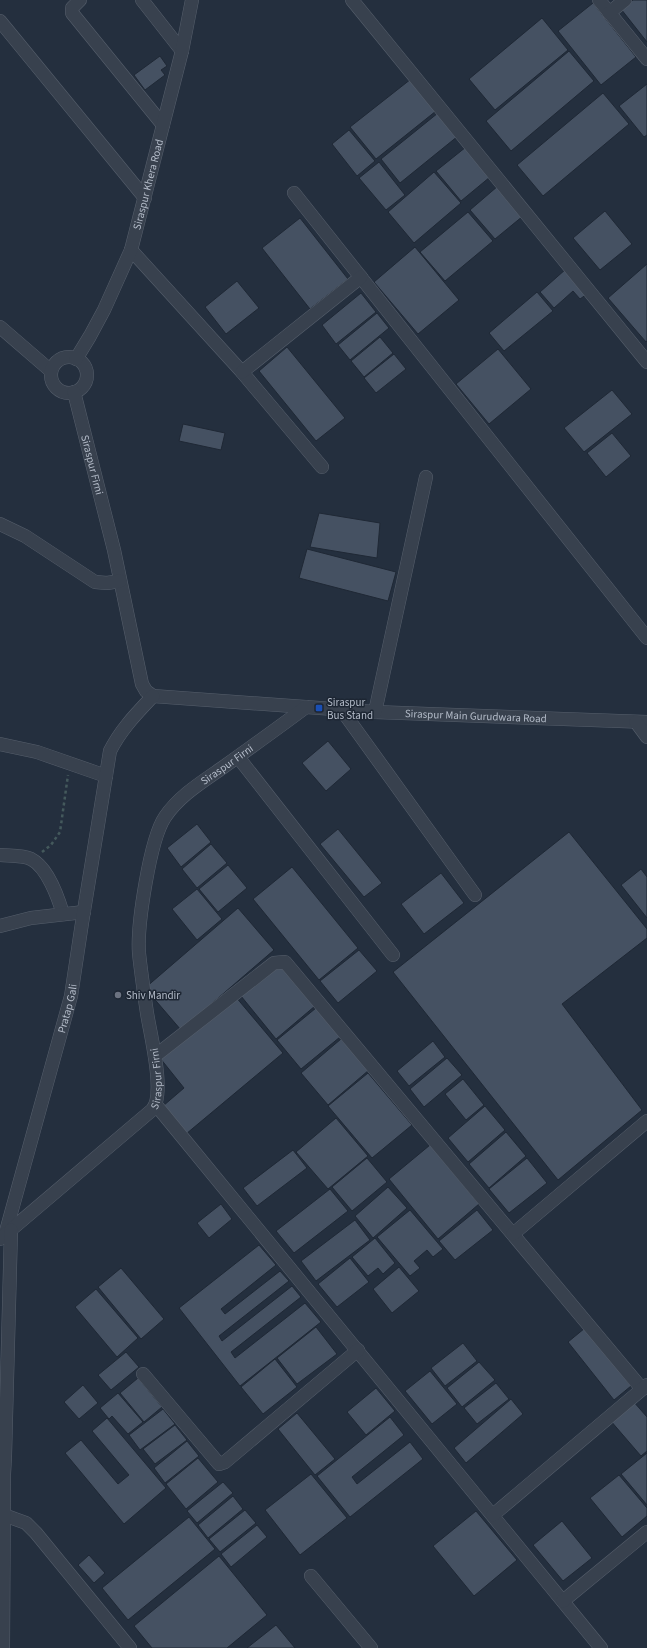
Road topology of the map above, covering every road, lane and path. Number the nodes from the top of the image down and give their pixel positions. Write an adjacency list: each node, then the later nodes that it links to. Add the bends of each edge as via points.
1 (80, 0): 11 (street, via 72,8 72,13)
2 (142, 0): 9 (street)
3 (192, 0): 9 (street, Siraspur Khera Road)
4 (352, 0): 18 (street)
5 (598, 0): 7 (street)
6 (625, 0): 7 (street)
7 (609, 13): 10 (street)
8 (0, 21): 13 (street)
9 (182, 51): 11 (street, Siraspur Khera Road)
10 (647, 60)
11 (162, 125): 13 (street, Siraspur Khera Road)
12 (294, 193): 15 (street)
13 (145, 198): 14 (street, Siraspur Khera Road)
14 (130, 250): 17 (street, Siraspur Khera Road, via 104,310); 20 (street)
15 (361, 277): 20 (street); 26 (street)
16 (0, 327): 19 (street)
17 (76, 359): 19 (street, via 63,358); 21 (street, via 82,363 86,376 84,383)
18 (647, 362)
19 (51, 371): 21 (street, via 51,378 57,388 62,392)
20 (242, 372): 22 (street)
21 (74, 392): 25 (street, Siraspur Firni)
22 (322, 467)
23 (426, 477): 30 (street)
24 (0, 524): 25 (street, via 25,536 95,582)
25 (120, 581): 27 (street, Siraspur Firni, via 142,684)
26 (647, 638)
27 (153, 696): 28 (street); 36 (street, Pratap Gali, via 118,737 110,751)
28 (306, 707): 29 (street, Siraspur Main Gurudwara Road); 34 (street, Siraspur Firni)
29 (341, 710): 30 (street, Siraspur Main Gurudwara Road); 39 (street)
30 (375, 712): 31 (street, Siraspur Main Gurudwara Road)
31 (641, 722): 32 (street)
32 (647, 736)
33 (0, 744): 35 (street, via 37,752)
34 (238, 756): 43 (street); 44 (street, Siraspur Firni, via 175,804 164,818 152,852 142,910 139,951)
35 (70, 764): 36 (street); 38 (path, via 60,832 51,845)
36 (106, 776): 40 (street, Pratap Gali)
37 (0, 855): 38 (street)
38 (31, 859): 41 (street, via 47,876)
39 (475, 895)
40 (84, 912): 41 (street); 48 (street, Pratap Gali, via 71,996)
41 (63, 914): 42 (street, via 31,918)
42 (0, 926)
43 (393, 955)
44 (155, 1056): 45 (street, Siraspur Firni); 47 (street, via 274,963 284,962)
45 (156, 1105): 48 (street, Siraspur Firni); 49 (street)
46 (647, 1121): 47 (street)
47 (514, 1234): 51 (street)
48 (5, 1235): 52 (street, via 10,1260)
49 (358, 1350): 50 (street, via 225,1462 219,1464); 54 (street)
50 (143, 1374)
51 (644, 1387): 54 (street)
52 (2, 1441): 53 (street)
53 (2, 1475): 55 (street)
54 (493, 1515): 59 (street)
55 (4, 1516): 58 (street); 61 (street, via 26,1523 36,1532)
56 (647, 1532): 59 (street)
57 (311, 1576): 62 (street)
58 (2, 1599): 60 (street)
59 (563, 1601): 63 (street)
60 (3, 1648)
61 (130, 1648)
62 (371, 1648)
63 (601, 1648)

